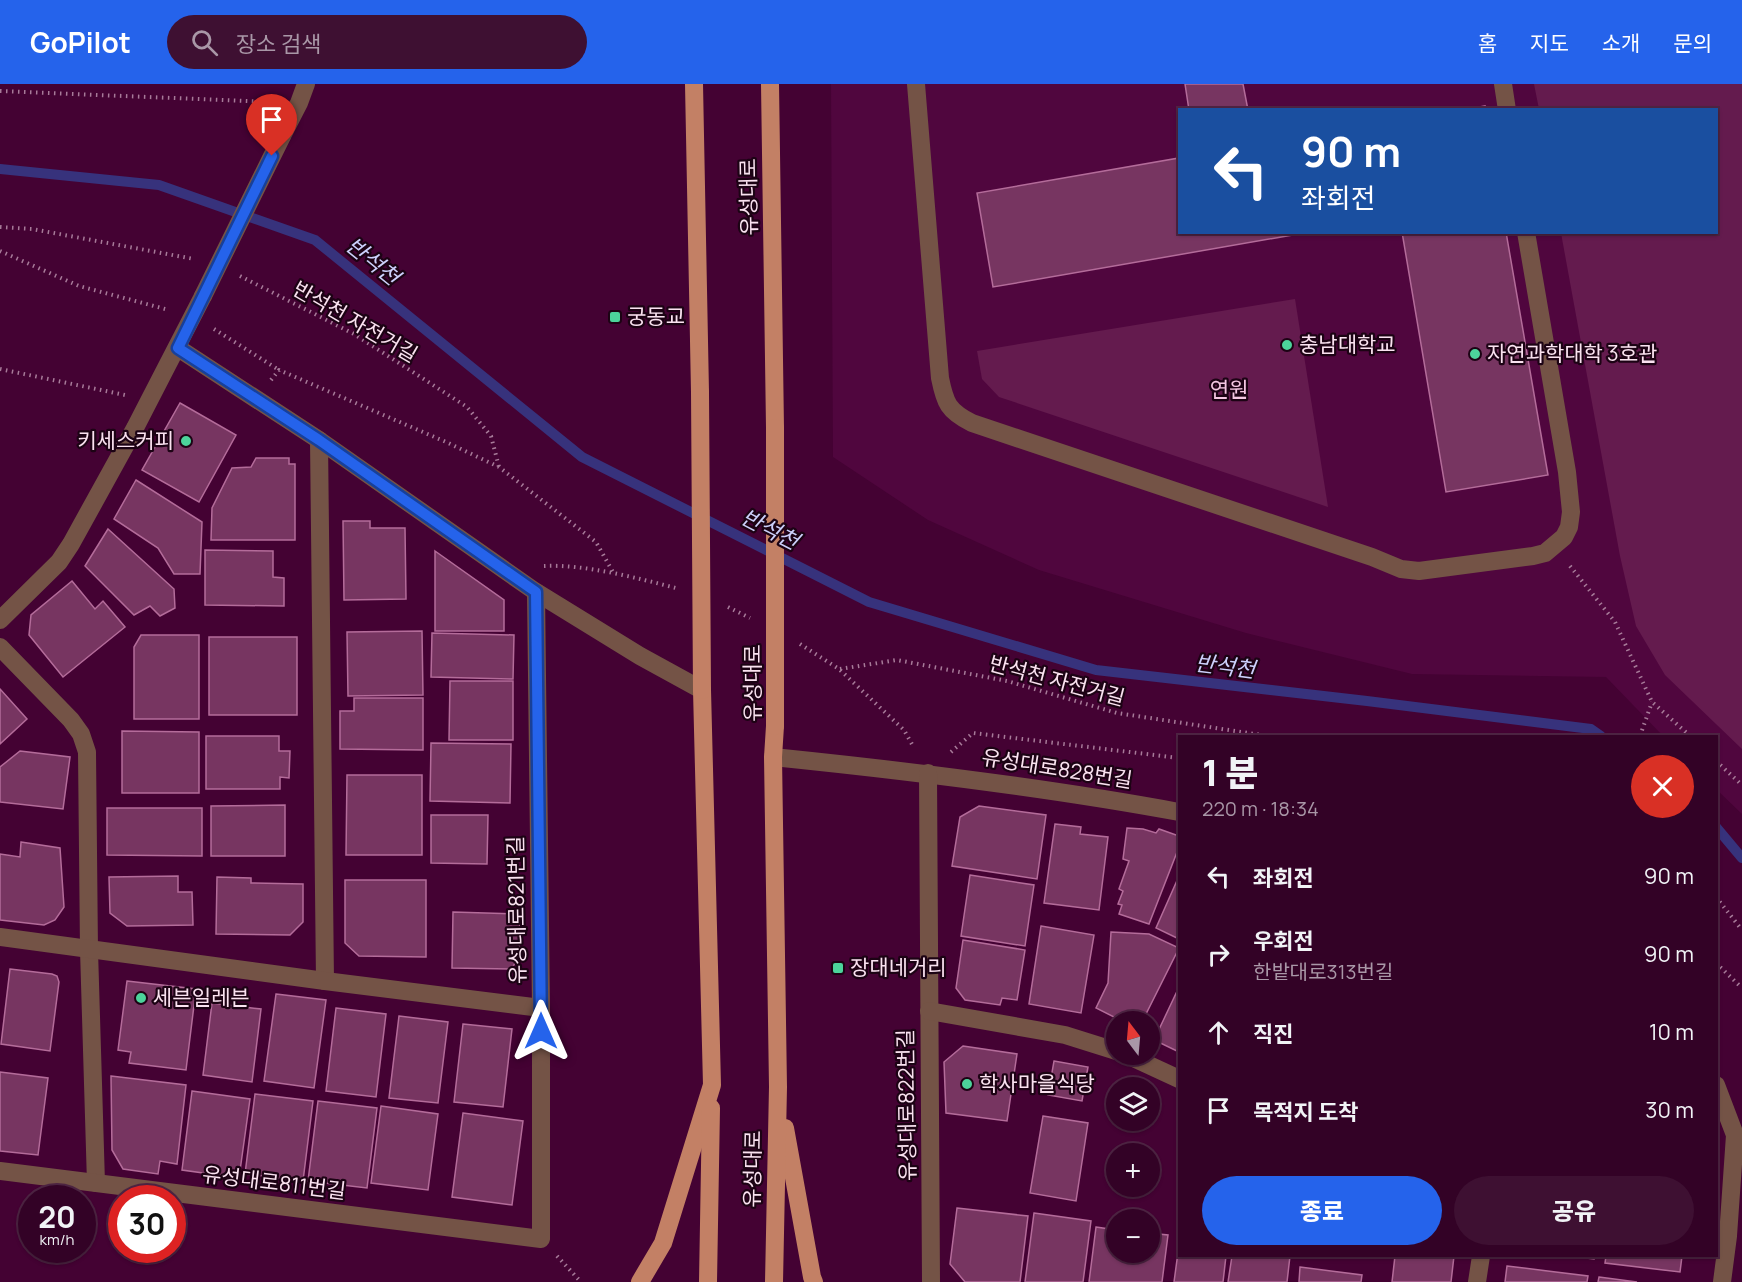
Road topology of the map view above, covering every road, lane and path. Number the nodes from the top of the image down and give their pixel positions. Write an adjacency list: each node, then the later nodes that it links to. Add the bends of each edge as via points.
1 (306, 84): 7 (street)
2 (694, 84): 27 (main road, bridge)
3 (770, 84): 32 (main road, 유성대로, bridge, via 775,428)
4 (916, 84): 22 (street, via 940,378 947,406 958,416 1401,569 1419,572 1533,556)
5 (1503, 84): 8 (street)
6 (0, 91): 7 (path)
7 (299, 103): 14 (street, bridge)
8 (1507, 108)
9 (0, 227): 12 (path, via 32,229)
10 (1526, 234): 22 (street, via 1570,495 1569,527)
11 (0, 251): 14 (path, via 79,286)
12 (203, 261)
13 (235, 274): 21 (path, 반석천 자전거길, via 354,334 467,407 491,436)
14 (193, 316): 15 (street); 17 (path)
15 (178, 348): 18 (street); 19 (street)
16 (0, 369): 19 (path)
17 (279, 370): 18 (path); 21 (path)
18 (257, 399): 20 (street)
19 (150, 400): 25 (street, via 59,562)
20 (319, 440): 23 (street); 43 (street)
21 (499, 467): 23 (path, via 596,542 614,574 547,566)
22 (1555, 546): 28 (path, via 1615,622)
23 (510, 572): 24 (street)
24 (536, 592): 27 (street); 45 (street, 유성대로821번길)
25 (0, 620)
26 (0, 647): 41 (street, via 71,720 87,752)
27 (702, 690): 50 (main road, 유성대로)
28 (1652, 702): 30 (path); 31 (path)
29 (1261, 735): 35 (path, 반석천 자전거길, via 1117,713 1007,681 897,660 839,669 904,730)
30 (1640, 735)
31 (1688, 735)
32 (773, 756): 35 (street, 유성대로828번길); 51 (main road, 유성대로)
33 (1178, 758): 35 (path, via 973,733)
34 (1718, 763): 36 (path)
35 (928, 773): 37 (street, 유성대로828번길); 46 (street)
36 (1742, 784)
37 (1178, 812)
38 (1718, 900): 39 (path)
39 (1742, 930)
40 (0, 937): 41 (street, 유성대로821번길)
41 (89, 950): 43 (street, 유성대로821번길); 54 (street)
42 (1718, 965): 44 (path)
43 (325, 981): 45 (street, 유성대로821번길)
44 (1742, 988)
45 (541, 1008): 55 (street)
46 (929, 1011): 47 (street, 유성대로822번길, via 1065,1035); 62 (street, 유성대로822번길)
47 (1106, 1048)
48 (1149, 1065): 49 (street)
49 (1178, 1079)
50 (712, 1086): 58 (main road, via 663,1243); 59 (main road, 유성대로)
51 (778, 1087): 60 (main road, 유성대로); 61 (main road)
52 (1718, 1090): 64 (street, via 1735,1135)
53 (0, 1171): 54 (street, 유성대로811번길)
54 (96, 1183): 55 (street, 유성대로811번길)
55 (542, 1239): 57 (path)
56 (1481, 1257): 63 (street)
57 (581, 1282)
58 (640, 1282)
59 (708, 1282)
60 (774, 1282)
61 (814, 1282)
62 (931, 1282)
63 (1477, 1282)
64 (1722, 1282)

